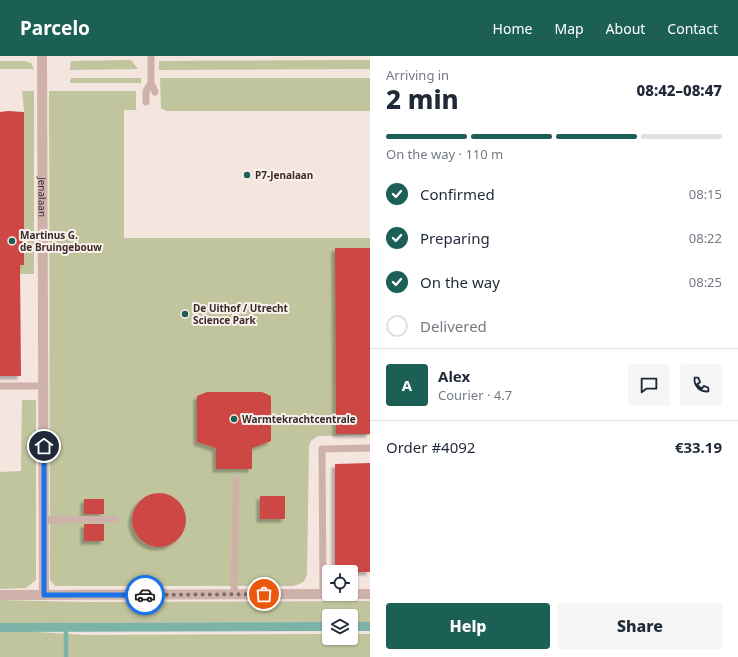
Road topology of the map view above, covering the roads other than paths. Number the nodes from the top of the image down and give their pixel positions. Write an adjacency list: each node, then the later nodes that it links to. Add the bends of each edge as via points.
1 (42, 56): 7 (street, Jenalaan)
2 (151, 56): 3 (lane)
3 (151, 83): 4 (lane); 5 (lane, via 146,91)
4 (155, 92)
5 (146, 102)
6 (0, 386): 7 (lane)
7 (44, 386): 11 (street, Jenalaan)
8 (370, 448): 12 (lane, via 322,449)
9 (236, 480): 13 (lane)
10 (115, 519): 11 (lane)
11 (44, 520): 18 (street, Jenalaan)
12 (325, 565)
13 (234, 594): 14 (street); 18 (street)
14 (322, 594)
15 (358, 594): 16 (street)
16 (370, 594)
17 (0, 595): 18 (street)
18 (44, 595)

